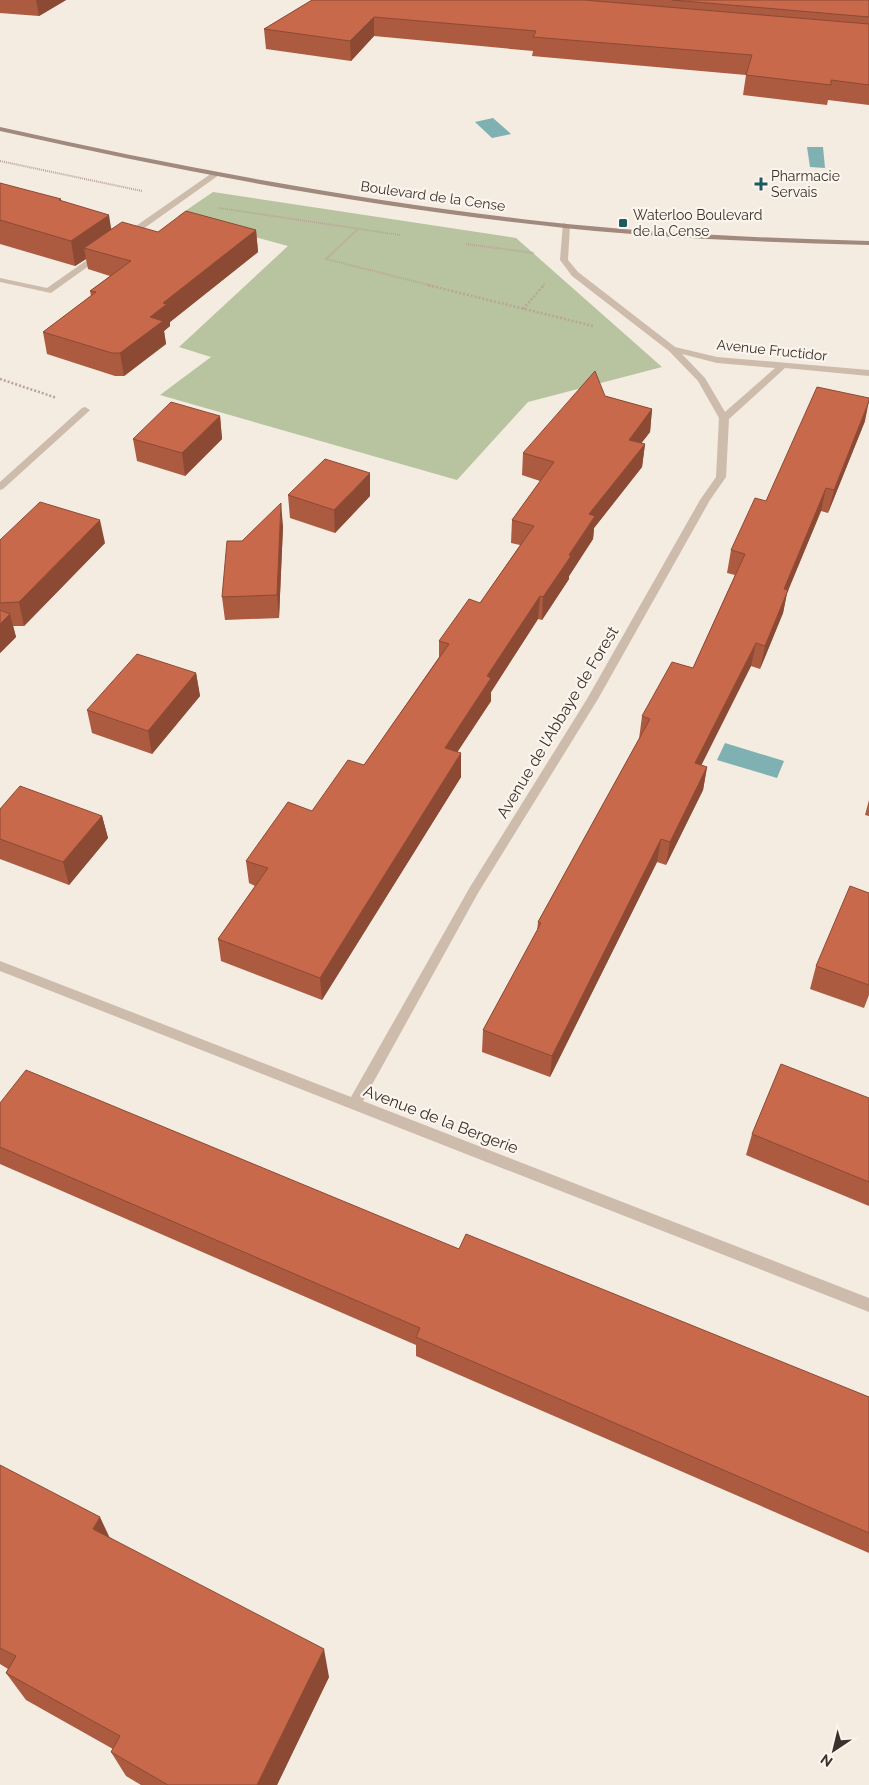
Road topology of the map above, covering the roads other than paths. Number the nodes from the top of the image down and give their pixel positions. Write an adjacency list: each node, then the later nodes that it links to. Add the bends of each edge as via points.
1 (0, 128): 2 (main road, Boulevard de la Cense)
2 (215, 175): 3 (main road, Boulevard de la Cense, via 390,204); 4 (street)
3 (566, 225): 5 (main road, Boulevard de la Cense, via 772,241); 8 (street, Avenue Fructidor, via 564,260 575,274)
4 (118, 242)
5 (869, 243)
6 (110, 248): 7 (street, via 48,291)
7 (0, 280)
8 (672, 348): 9 (street, Avenue Fructidor, via 717,360); 12 (street, Avenue Fructidor, via 702,380)
9 (782, 366): 10 (street, Avenue Fructidor); 12 (street)
10 (869, 373)
11 (85, 410): 13 (street)
12 (724, 418): 15 (street, Avenue de l'Abbaye de Forest, via 721,477 592,699 474,890)
13 (0, 487)
14 (0, 966): 15 (street, Avenue de la Bergerie)
15 (354, 1104): 16 (street, Avenue de la Bergerie)
16 (869, 1305)

